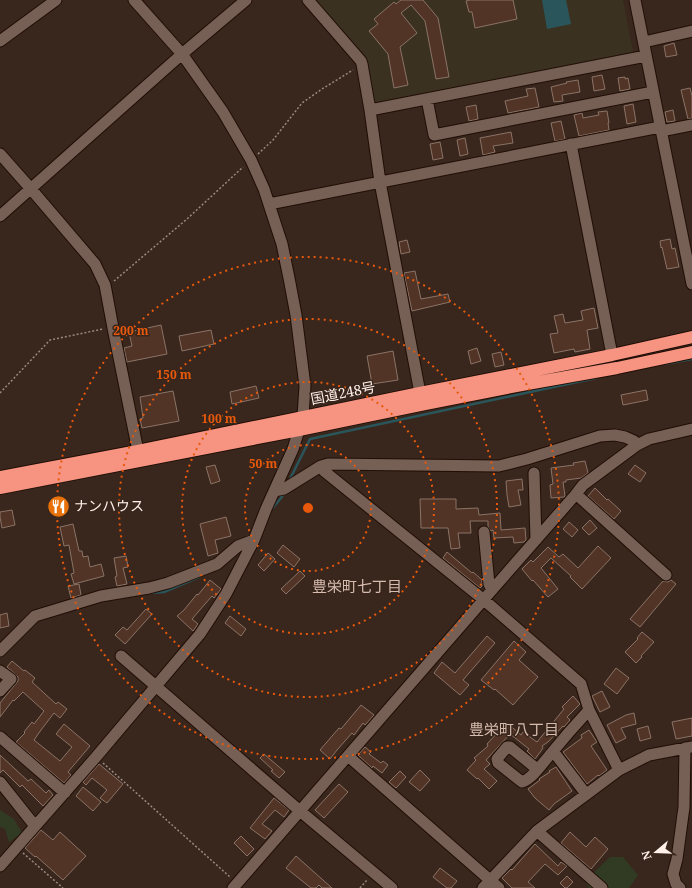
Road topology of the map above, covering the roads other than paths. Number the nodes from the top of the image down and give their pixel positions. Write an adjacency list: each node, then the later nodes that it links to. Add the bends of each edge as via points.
1 (56, 0): 7 (street)
2 (134, 0): 9 (street)
3 (308, 0): 13 (street, via 361,61)
4 (635, 0): 8 (street)
5 (242, 1): 9 (street)
6 (692, 31): 8 (street)
7 (0, 41)
8 (644, 42): 10 (street)
9 (182, 54): 19 (street); 20 (street, via 223,112 251,160)
10 (646, 56): 11 (street); 12 (street)
11 (653, 92): 12 (street, via 434,135); 15 (street)
12 (427, 99): 13 (street)
13 (370, 110): 18 (street)
14 (692, 125): 15 (street)
15 (661, 129): 16 (street); 22 (street)
16 (571, 144): 18 (street); 25 (street)
17 (0, 154): 19 (street)
18 (380, 182): 20 (street); 26 (street)
19 (31, 188): 21 (street); 31 (street, via 95,264 105,285)
20 (269, 204): 27 (street, via 282,244 296,315 305,386)
21 (0, 216)
22 (692, 284)
23 (692, 337): 25 (highway, 国道248号)
24 (692, 352): 29 (highway, 国道248号)
25 (612, 355): 26 (highway, 国道248号)
26 (420, 393): 27 (highway, 国道248号)
27 (303, 416): 29 (street); 31 (highway, 国道248号)
28 (692, 429): 30 (street, via 649,439)
29 (299, 430): 35 (highway, 国道248号); 36 (street)
30 (637, 445): 32 (street, via 625,437 600,436 499,466); 37 (street, via 583,485)
31 (138, 450): 34 (highway, 国道248号)
32 (321, 466): 36 (street, via 284,489); 43 (street)
33 (534, 473): 40 (street)
34 (0, 477)
35 (0, 488)
36 (274, 491): 39 (street)
37 (576, 494): 40 (street); 41 (street)
38 (484, 532): 42 (street)
39 (254, 540): 44 (street, via 238,546 217,564 168,583 101,596 35,616); 47 (street, via 226,594 200,634)
40 (536, 540): 42 (street)
41 (666, 575)
42 (492, 590): 43 (street)
43 (484, 600): 49 (street, via 581,684); 53 (street)
44 (0, 651)
45 (121, 656): 47 (street)
46 (0, 671): 48 (street, via 11,679)
47 (156, 686): 57 (street); 59 (street)
48 (0, 691)
49 (589, 710): 52 (street); 55 (street)
50 (2, 742): 57 (street)
51 (688, 748): 55 (street, via 649,755); 68 (street, via 684,807 673,874)
52 (553, 751): 54 (street); 58 (street)
53 (348, 756): 59 (street); 63 (street)
54 (538, 769)
55 (619, 770): 58 (street)
56 (0, 782): 60 (street)
57 (65, 792): 60 (street)
58 (586, 794): 61 (street)
59 (300, 811): 64 (street); 65 (street)
60 (35, 826): 62 (street)
61 (537, 831): 63 (street); 67 (street)
62 (0, 866)
63 (486, 884): 66 (street)
64 (235, 886)
65 (392, 888)
66 (499, 888)
67 (602, 888)
68 (680, 888)

